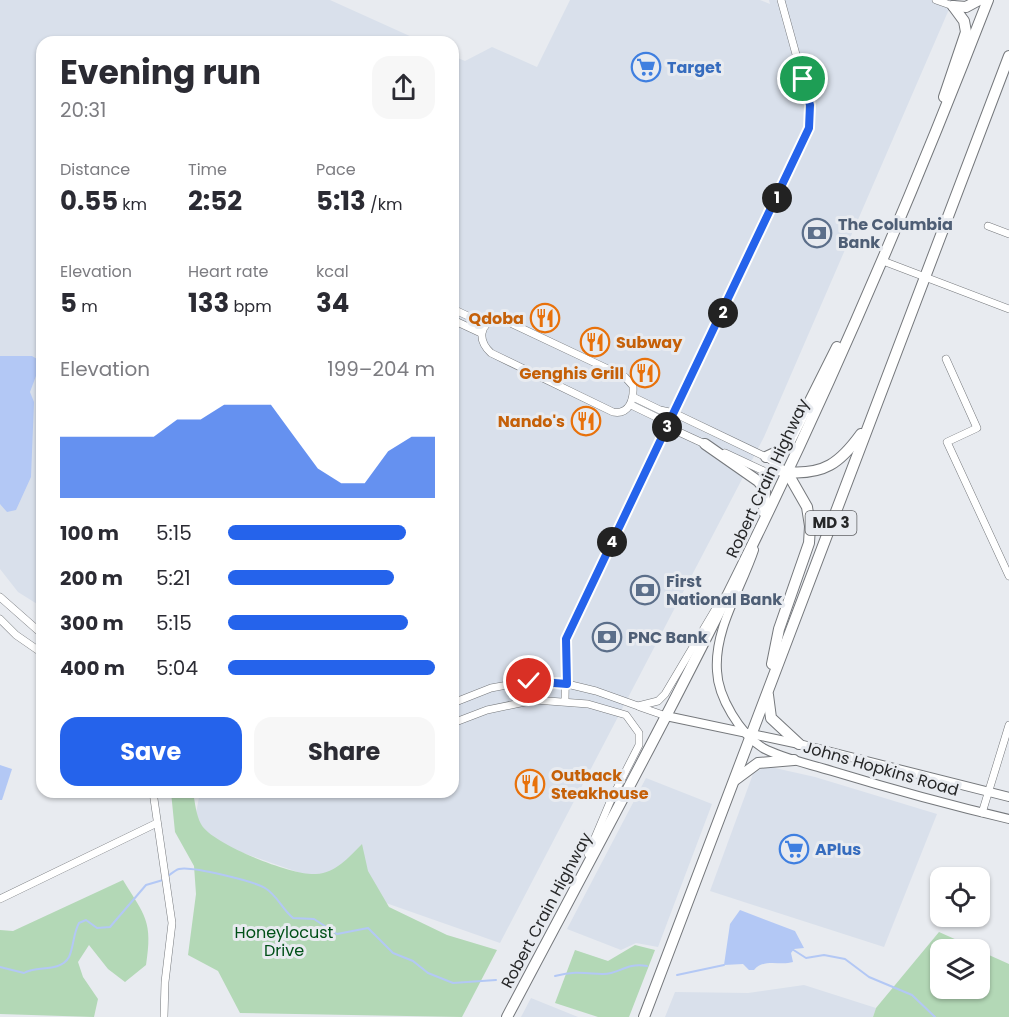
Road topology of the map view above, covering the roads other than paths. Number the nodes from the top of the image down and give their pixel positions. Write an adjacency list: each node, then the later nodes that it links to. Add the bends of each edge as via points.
1 (781, 0): 20 (street, via 810,105 809,128)
2 (936, 0): 5 (street)
3 (979, 0): 5 (highway)
4 (988, 0): 7 (highway, Robert Crain Highway)
5 (953, 6): 7 (highway, via 964,21 966,32)
6 (1009, 56): 11 (highway, MD 3)
7 (933, 140): 10 (highway, Robert Crain Highway)
8 (988, 226): 9 (street)
9 (1009, 234)
10 (883, 261): 11 (street); 12 (highway, Robert Crain Highway)
11 (924, 277): 13 (street); 21 (highway, MD 3)
12 (864, 303): 24 (highway, via 826,366 787,447); 25 (highway, Robert Crain Highway)
13 (1009, 309)
14 (459, 312): 16 (street)
15 (459, 323): 17 (street)
16 (485, 324): 17 (street); 19 (street, via 504,320 625,377 633,386)
17 (481, 333): 19 (street, via 484,346 491,353 613,412 625,411)
18 (946, 359): 28 (street, via 977,428 947,442)
19 (632, 401): 20 (street); 22 (street)
20 (674, 413): 22 (street); 24 (street)
21 (870, 421): 25 (highway, via 848,453 829,466 810,474); 34 (highway, MD 3)
22 (668, 427): 23 (street); 33 (street, via 566,639)
23 (705, 444): 25 (street, via 766,472); 26 (highway, via 765,489)
24 (766, 457): 25 (street)
25 (787, 472): 26 (highway, Robert Crain Highway); 34 (highway, via 807,507 809,543 779,629)
26 (761, 526): 27 (highway, Robert Crain Highway); 41 (street, Johns Hopkins Road, via 719,641 717,671 721,694 733,718)
27 (744, 562): 37 (street, via 665,694 658,701); 38 (highway, Robert Crain Highway)
28 (1009, 576)
29 (0, 597): 31 (street)
30 (0, 619): 32 (street)
31 (36, 629)
32 (36, 649)
33 (567, 684): 35 (street, via 529,681 491,688); 36 (street); 37 (street)
34 (768, 691): 41 (highway, MD 3); 42 (highway, via 771,718)
35 (459, 701)
36 (565, 701): 39 (street, via 510,704); 51 (street, via 626,715 639,733 639,745)
37 (638, 706): 38 (street)
38 (666, 716): 41 (street, Johns Hopkins Road); 51 (highway, Robert Crain Highway)
39 (459, 721)
40 (1009, 725): 45 (street)
41 (750, 735): 42 (street, Johns Hopkins Road); 43 (street, Johns Hopkins Road, via 761,747); 44 (highway, MD 3)
42 (799, 744): 45 (street, Johns Hopkins Road)
43 (794, 759): 44 (highway, via 758,763); 48 (street, Johns Hopkins Road)
44 (735, 780): 55 (highway, MD 3)
45 (988, 791): 46 (street, Johns Hopkins Road); 48 (street)
46 (1009, 797)
47 (154, 798): 50 (street)
48 (982, 813): 49 (street, Johns Hopkins Road)
49 (1009, 819)
50 (157, 824): 52 (street); 53 (street, via 172,923)
51 (573, 891): 54 (highway, Robert Crain Highway)
52 (0, 899)
53 (164, 1017)
54 (507, 1017)
55 (644, 1017)

